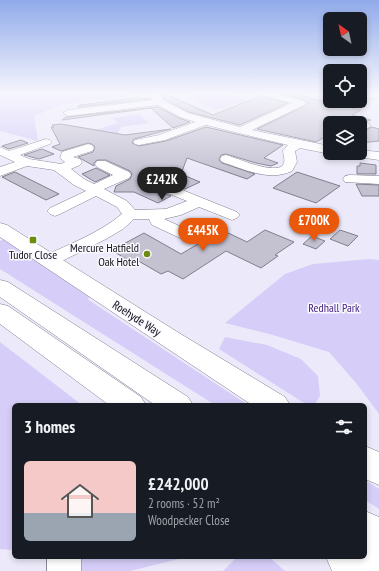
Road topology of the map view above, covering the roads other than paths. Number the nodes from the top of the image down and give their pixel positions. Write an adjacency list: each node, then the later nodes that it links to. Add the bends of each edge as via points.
1 (198, 120): 3 (street)
2 (265, 120): 4 (street)
3 (205, 122): 4 (street); 6 (street, via 161,138)
4 (240, 131): 7 (street)
5 (46, 142): 8 (street)
6 (139, 142)
7 (298, 144): 9 (street); 13 (street, via 289,150 291,163 281,172 267,172)
8 (3, 147): 14 (street)
9 (323, 147)
10 (88, 148): 16 (street, via 66,155 66,158 76,162)
11 (367, 154): 12 (street)
12 (379, 156)
13 (226, 158)
14 (26, 162): 16 (street); 17 (street)
15 (101, 164): 21 (street, via 124,175)
16 (62, 168): 21 (street, via 79,182)
17 (0, 172)
18 (350, 179): 19 (street)
19 (379, 180)
20 (165, 187): 22 (street)
21 (95, 190): 23 (street); 24 (street, via 122,204)
22 (199, 201): 25 (street, via 176,212); 26 (street)
23 (55, 211)
24 (130, 215): 25 (street); 29 (street, via 100,236)
25 (155, 215): 28 (street, via 158,222)
26 (232, 215)
27 (0, 228): 29 (main road, Roehyde Way)
28 (190, 238)
29 (50, 260): 34 (main road, Roehyde Way)
30 (0, 287): 33 (main road)
31 (0, 312): 32 (main road)
32 (128, 403)
33 (175, 403)
34 (273, 403)
35 (367, 462): 36 (main road)
36 (379, 470)
37 (367, 530): 38 (main road)
38 (379, 539)
39 (64, 559): 41 (street)
40 (347, 559): 42 (main road)
41 (64, 571)
42 (364, 571)

